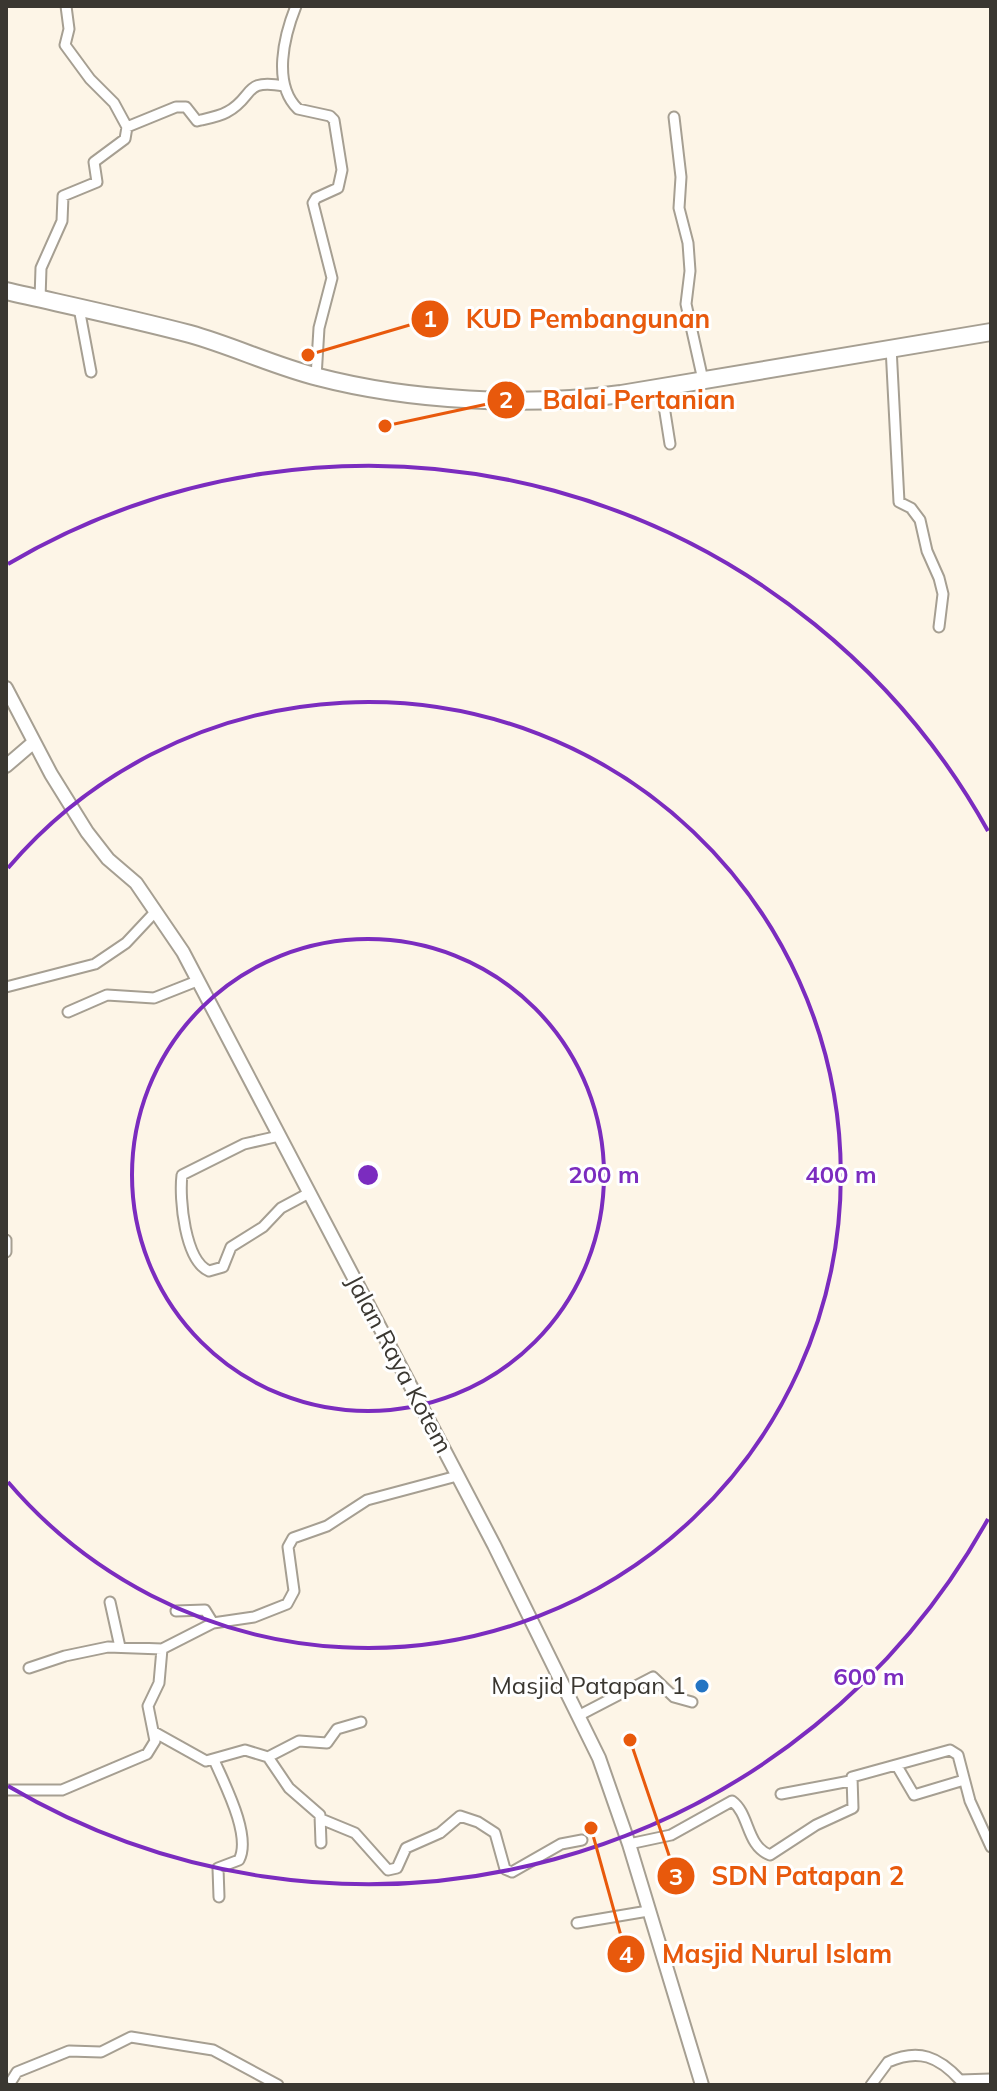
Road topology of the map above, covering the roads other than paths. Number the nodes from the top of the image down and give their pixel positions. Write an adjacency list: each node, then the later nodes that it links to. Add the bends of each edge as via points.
1 (66, 6): 5 (street, via 65,45 114,103)
2 (296, 6): 3 (street, via 285,45)
3 (284, 86): 5 (street, via 258,83 229,111 201,120 186,107 176,107); 12 (street, via 298,109 333,118 340,151 340,185 313,203 332,278 319,328)
4 (674, 117): 13 (street, via 682,182 679,208 690,271 686,304)
5 (127, 127): 7 (street, via 125,139 94,162 97,182 63,196 62,221 41,268)
6 (6, 291): 7 (highway)
7 (40, 299): 8 (highway)
8 (79, 308): 11 (street); 12 (highway, via 210,340)
9 (991, 332): 10 (highway)
10 (891, 347): 13 (highway); 16 (street, via 899,502 920,520 939,578)
11 (91, 372)
12 (316, 377): 14 (highway, via 526,402)
13 (703, 380): 14 (highway)
14 (661, 387): 15 (street)
15 (670, 444)
16 (939, 627)
17 (6, 688): 18 (street, Jalan Raya Kotem)
18 (34, 742): 19 (street); 20 (street, Jalan Raya Kotem, via 87,832)
19 (6, 766)
20 (156, 911): 21 (street, Jalan Raya Kotem); 22 (street, via 126,943 95,964)
21 (197, 981): 23 (street, via 154,998 107,995); 24 (street, Jalan Raya Kotem)
22 (6, 987)
23 (68, 1012)
24 (279, 1136): 25 (street, Jalan Raya Kotem); 25 (street, via 244,1144 182,1175 182,1220 197,1264 209,1271 223,1267 231,1247)
25 (309, 1193): 28 (street, Jalan Raya Kotem)
26 (6, 1240): 27 (street)
27 (6, 1252)
28 (457, 1476): 31 (street, via 367,1500 327,1526 293,1538 288,1547 294,1591 287,1604 254,1617); 36 (street, Jalan Raya Kotem)
29 (110, 1602): 32 (street)
30 (176, 1611): 31 (street, via 205,1610)
31 (213, 1623): 33 (street)
32 (120, 1647): 33 (street); 34 (street)
33 (162, 1649): 38 (street, via 159,1683 148,1706)
34 (29, 1668)
35 (692, 1702): 36 (street, via 674,1697 653,1677)
36 (578, 1716): 49 (street, Jalan Raya Kotem)
37 (361, 1722): 39 (street, via 337,1729 327,1743 299,1741)
38 (154, 1732): 40 (street, via 199,1758); 44 (street, via 147,1754 62,1790)
39 (268, 1757): 40 (street, via 245,1750); 46 (street, via 289,1788)
40 (214, 1760): 51 (street, via 232,1802 242,1850 239,1860 218,1868)
41 (897, 1766): 42 (street, via 914,1795); 42 (street, via 955,1751); 43 (street, via 858,1774)
42 (964, 1780): 50 (street)
43 (850, 1781): 45 (street); 49 (street, via 853,1808 770,1855 761,1851 732,1801 671,1835)
44 (6, 1790)
45 (781, 1794)
46 (321, 1819): 47 (street, via 355,1833 388,1870 397,1868 406,1848 440,1833 460,1816 495,1833 505,1869 512,1872 561,1844); 48 (street)
47 (582, 1840)
48 (321, 1843)
49 (629, 1844): 52 (street, Jalan Raya Kotem)
50 (991, 1847)
51 (219, 1897)
52 (648, 1911): 53 (street); 57 (street, Jalan Raya Kotem)
53 (577, 1923)
54 (991, 2079): 58 (street, via 960,2080 943,2061 917,2055 888,2062)
55 (12, 2080): 56 (street, via 17,2072 52,2057 76,2050 101,2052 131,2037 213,2050)
56 (278, 2085)
57 (702, 2085)
58 (871, 2085)

